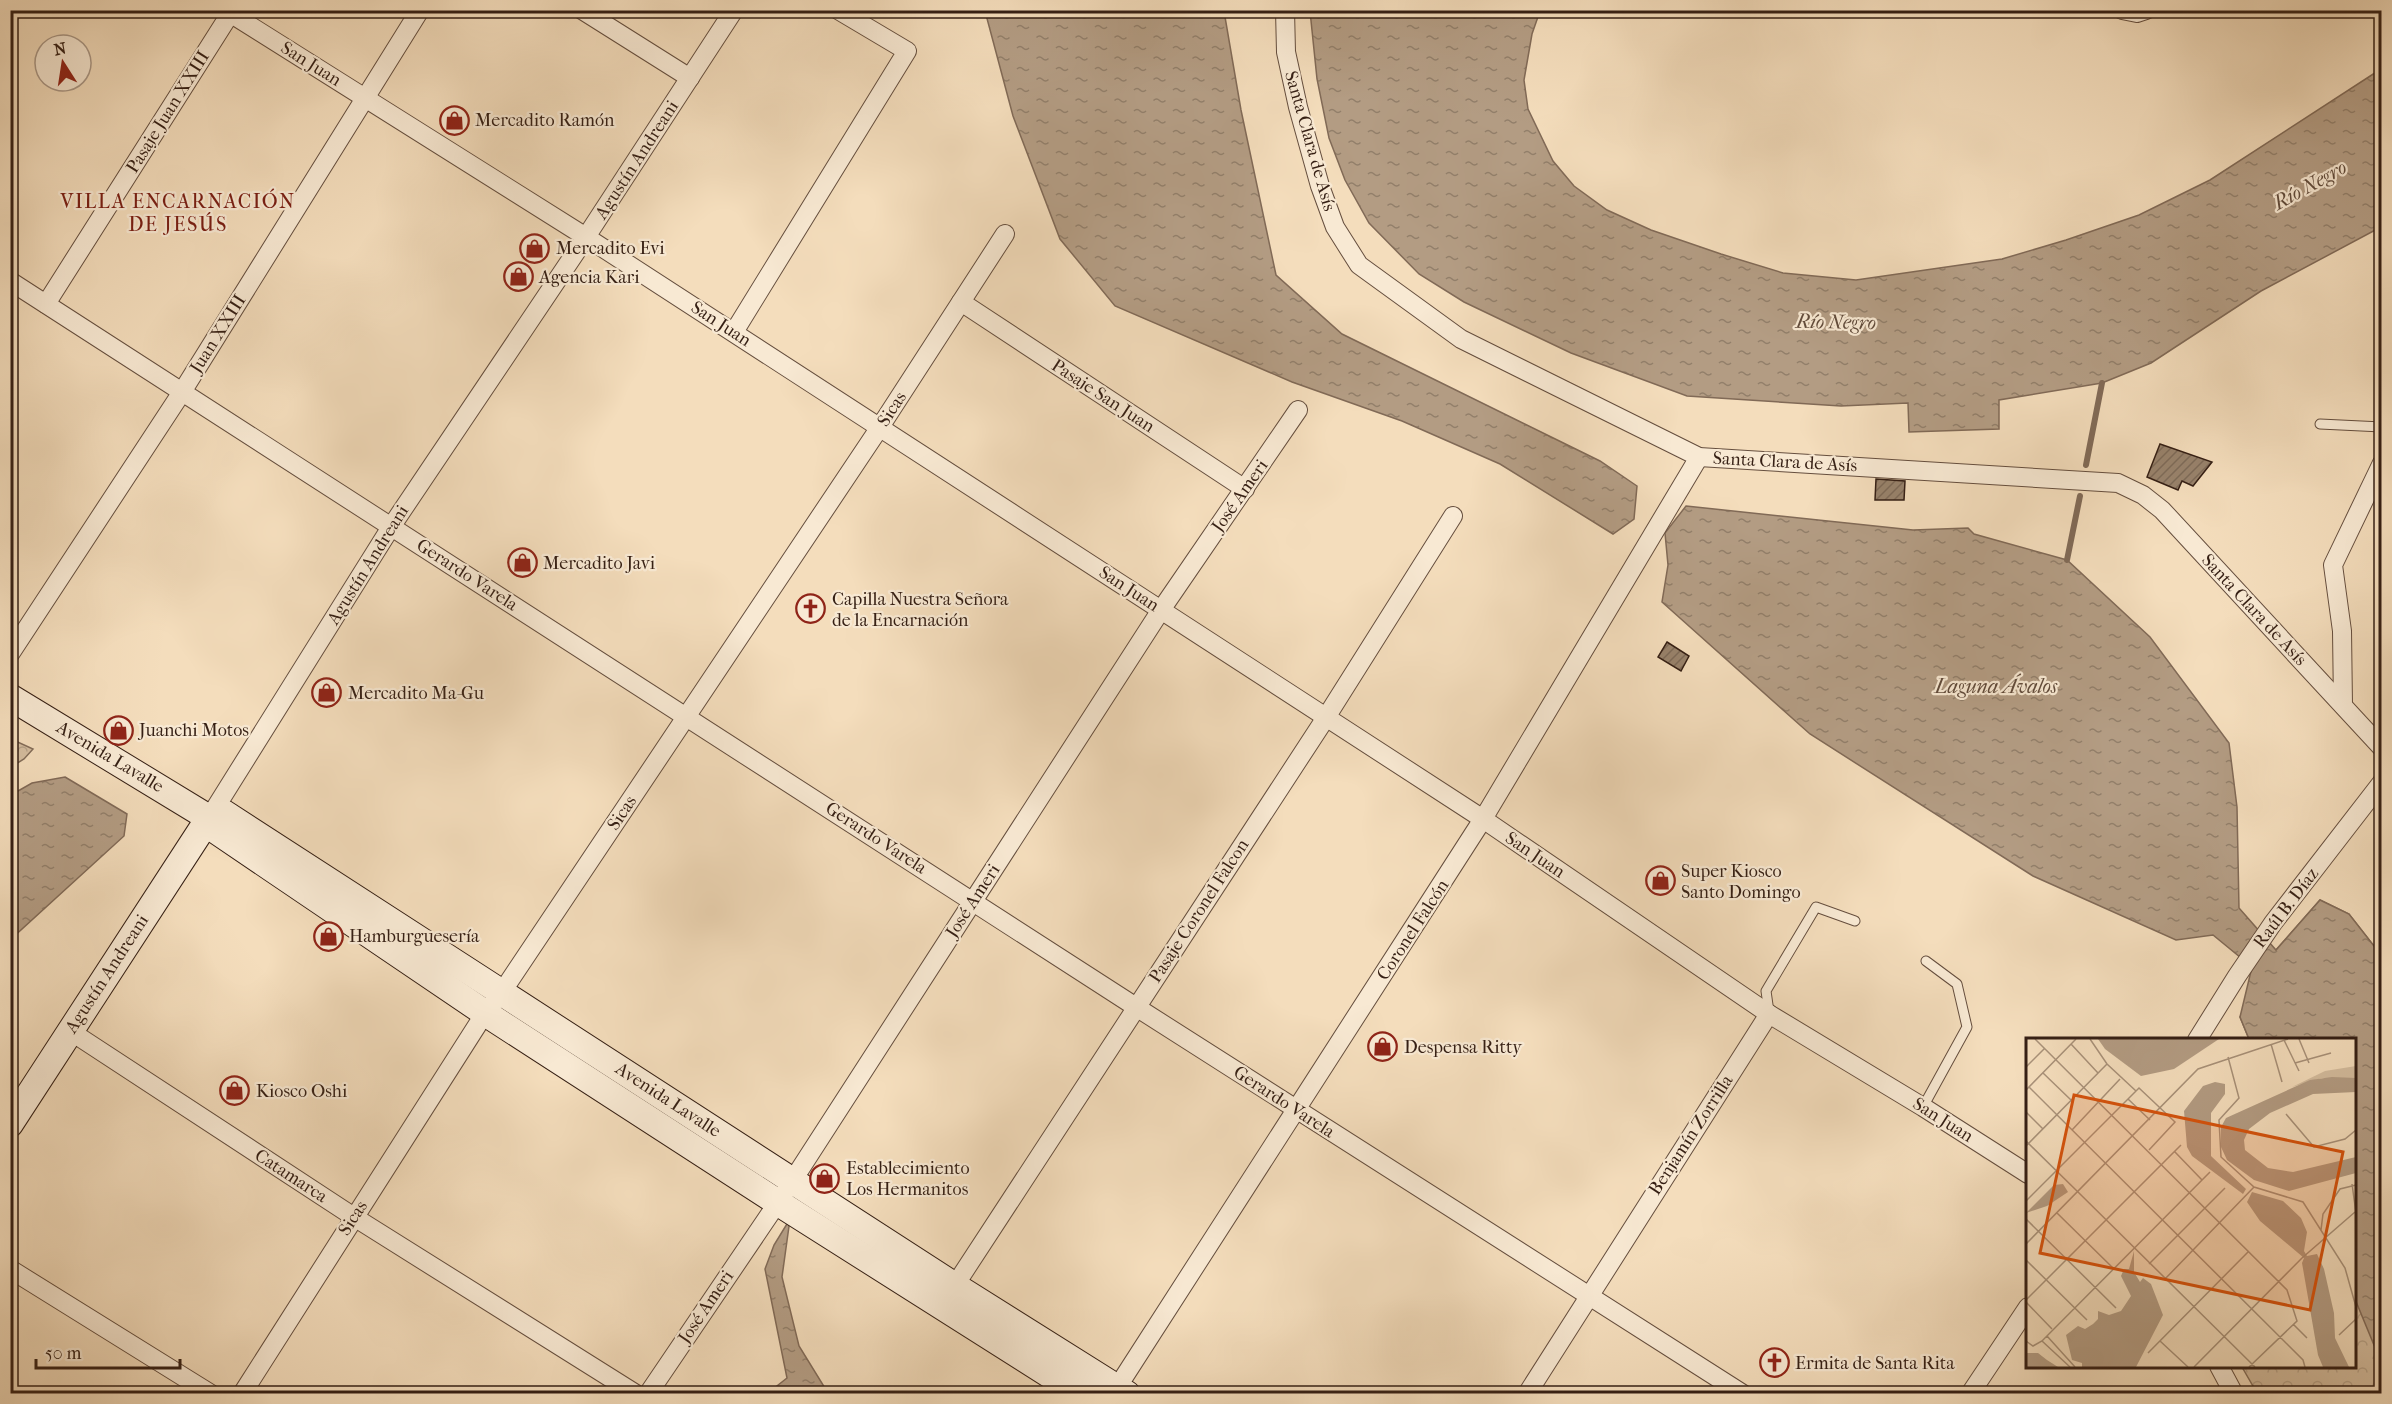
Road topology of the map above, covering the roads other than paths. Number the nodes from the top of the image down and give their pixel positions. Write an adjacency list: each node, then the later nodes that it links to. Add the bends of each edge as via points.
1 (420, 10): 10 (street, Juan XXIII)
2 (582, 10): 9 (street)
3 (734, 10): 9 (street, Agustín Andreani)
4 (838, 10): 16 (street, via 907,51)
5 (1285, 10): 22 (street, Santa Clara de Asís, via 1286,52 1317,174 1335,227 1359,265 1461,339)
6 (2122, 10): 7 (street)
7 (2146, 10)
8 (228, 12): 10 (street, San Juan); 15 (street, Pasaje Juan XXIII)
9 (690, 78): 12 (street, Agustín Andreani)
10 (366, 98): 12 (street, San Juan); 17 (street, Juan XXIII)
11 (1005, 234): 14 (street, Sicas)
12 (586, 237): 16 (street, San Juan); 26 (street, Agustín Andreani)
13 (10, 281): 15 (street, Gerardo Varela)
14 (962, 302): 20 (street, Sicas); 24 (street, Pasaje San Juan)
15 (46, 304): 17 (street, Gerardo Varela)
16 (734, 332): 20 (street, San Juan)
17 (182, 392): 26 (street, Gerardo Varela); 28 (street, Juan XXIII)
18 (1298, 410): 24 (street, José Ameri)
19 (2320, 424): 21 (lane)
20 (880, 427): 27 (street, San Juan); 31 (street, Sicas)
21 (2382, 427)
22 (1699, 458): 30 (street, Santa Clara de Asís, via 2118,483 2162,510); 36 (street, Coronel Falcón)
23 (2382, 463): 30 (street, via 2333,565 2342,631)
24 (1245, 489): 27 (street, José Ameri)
25 (1453, 516): 32 (street, Pasaje Coronel Falcon)
26 (391, 527): 31 (street, Gerardo Varela); 35 (street, Agustín Andreani)
27 (1161, 610): 32 (street, San Juan); 37 (street, José Ameri)
28 (10, 654)
29 (10, 697): 35 (main road, Avenida Lavalle)
30 (2343, 705): 33 (street, Santa Clara de Asís)
31 (687, 716): 37 (street, Gerardo Varela); 40 (street, Sicas)
32 (1325, 719): 36 (street, San Juan); 41 (street, Pasaje Coronel Falcon)
33 (2382, 748)
34 (2382, 782): 45 (street, Raúl B. Díaz, via 2273,923)
35 (209, 818): 40 (main road, Avenida Lavalle, via 224,813); 42 (main road, Avenida Lavalle, via 215,830); 44 (main road, Agustín Andreani)
36 (1483, 819): 43 (street, San Juan); 47 (street, Coronel Falcón)
37 (974, 900): 41 (street, Gerardo Varela); 50 (street, José Ameri)
38 (1855, 921): 43 (lane, via 1816,907 1766,991)
39 (1926, 961): 46 (lane, via 1957,984 1967,1027)
40 (502, 992): 42 (street, Sicas); 50 (main road, Avenida Lavalle)
41 (1136, 1007): 47 (street, Gerardo Varela); 54 (street, Pasaje Coronel Falcon)
42 (485, 1013): 51 (main road, Avenida Lavalle); 52 (street, Sicas)
43 (1769, 1014): 46 (street, San Juan); 55 (street, Benjamín Zorrilla)
44 (70, 1031): 48 (main road, Agustín Andreani); 52 (street, Catamarca)
45 (2198, 1038)
46 (1923, 1107): 49 (street, San Juan)
47 (1298, 1110): 55 (street, Gerardo Varela); 58 (street, Coronel Falcón)
48 (10, 1124)
49 (2026, 1173)
50 (793, 1179): 51 (street, José Ameri); 54 (main road, Avenida Lavalle)
51 (777, 1202): 54 (main road, Avenida Lavalle); 62 (street, José Ameri)
52 (354, 1217): 60 (street, Sicas); 61 (street, Catamarca)
53 (10, 1269): 59 (street)
54 (949, 1295): 58 (main road, Avenida Lavalle); 63 (main road, Avenida Lavalle)
55 (1588, 1296): 64 (street, Benjamín Zorrilla); 65 (street, Gerardo Varela)
56 (2026, 1310): 66 (street)
57 (2220, 1368): 67 (street)
58 (1119, 1392)
59 (211, 1394)
60 (242, 1394)
61 (636, 1394)
62 (648, 1394)
63 (1080, 1394)
64 (1527, 1394)
65 (1743, 1394)
66 (1970, 1394)
67 (2234, 1394)

